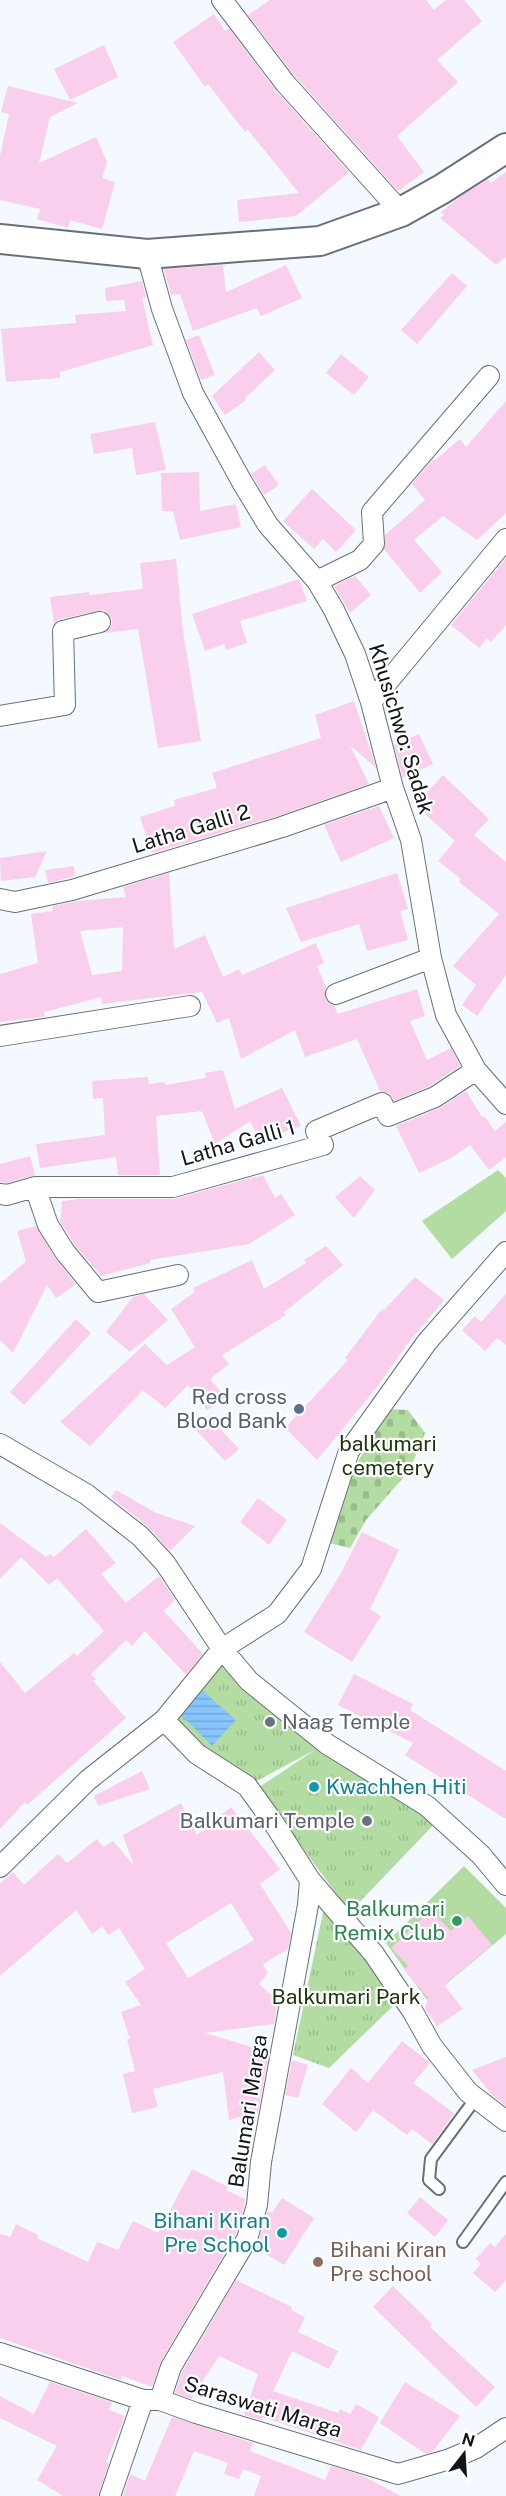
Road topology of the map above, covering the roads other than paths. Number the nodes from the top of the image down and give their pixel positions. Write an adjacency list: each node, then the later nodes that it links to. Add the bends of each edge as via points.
1 (222, 0): 3 (street, via 285,83)
2 (506, 147): 3 (main road)
3 (401, 212): 5 (main road, via 320,241)
4 (0, 239): 5 (main road)
5 (147, 254): 8 (street, Khusichwo: Sadak, via 162,309 193,393 268,525)
6 (489, 376): 8 (street, via 372,512 374,544 360,560)
7 (506, 538): 10 (street)
8 (317, 581): 10 (street, Khusichwo: Sadak, via 356,654)
9 (100, 622): 11 (street, via 63,632 65,705)
10 (371, 702): 12 (street, Khusichwo: Sadak)
11 (0, 716)
12 (393, 788): 13 (street, Latha Galli 2, via 282,827 72,890 15,902); 14 (street, Khusichwo: Sadak, via 411,840)
13 (0, 898)
14 (431, 958): 15 (street); 18 (street, Khusichwo: Sadak, via 446,1015)
15 (336, 994)
16 (190, 1006): 17 (street)
17 (0, 1036)
18 (476, 1070): 19 (street, Khusichwo: Sadak); 20 (street, Latha Galli 1, via 435,1097 388,1116 382,1103 316,1131 323,1145 173,1186)
19 (506, 1104)
20 (35, 1187): 21 (street, Latha Galli 1); 23 (street, via 54,1234 93,1297)
21 (0, 1194)
22 (506, 1252): 25 (street, via 427,1342 349,1451 311,1569 277,1614)
23 (178, 1275)
24 (0, 1444): 25 (street, via 86,1494 140,1536 165,1563)
25 (222, 1649): 26 (street); 30 (street, via 249,1681 327,1744 427,1806 481,1855)
26 (164, 1720): 27 (street); 29 (street, via 197,1754 247,1786)
27 (9, 1848): 28 (street)
28 (0, 1867)
29 (310, 1880): 31 (street, via 374,1953 432,2046); 37 (street, Balumari Marga, via 257,2205 247,2239)
30 (506, 1885)
31 (476, 2098): 32 (street); 34 (lane, via 431,2158 429,2180)
32 (506, 2121)
33 (506, 2182): 35 (lane)
34 (440, 2189)
35 (463, 2242)
36 (0, 2354): 37 (street, Saraswati Marga)
37 (152, 2400): 38 (street, Saraswati Marga, via 398,2474 476,2448); 39 (street, Balumari Marga)
38 (506, 2428)
39 (110, 2496)

